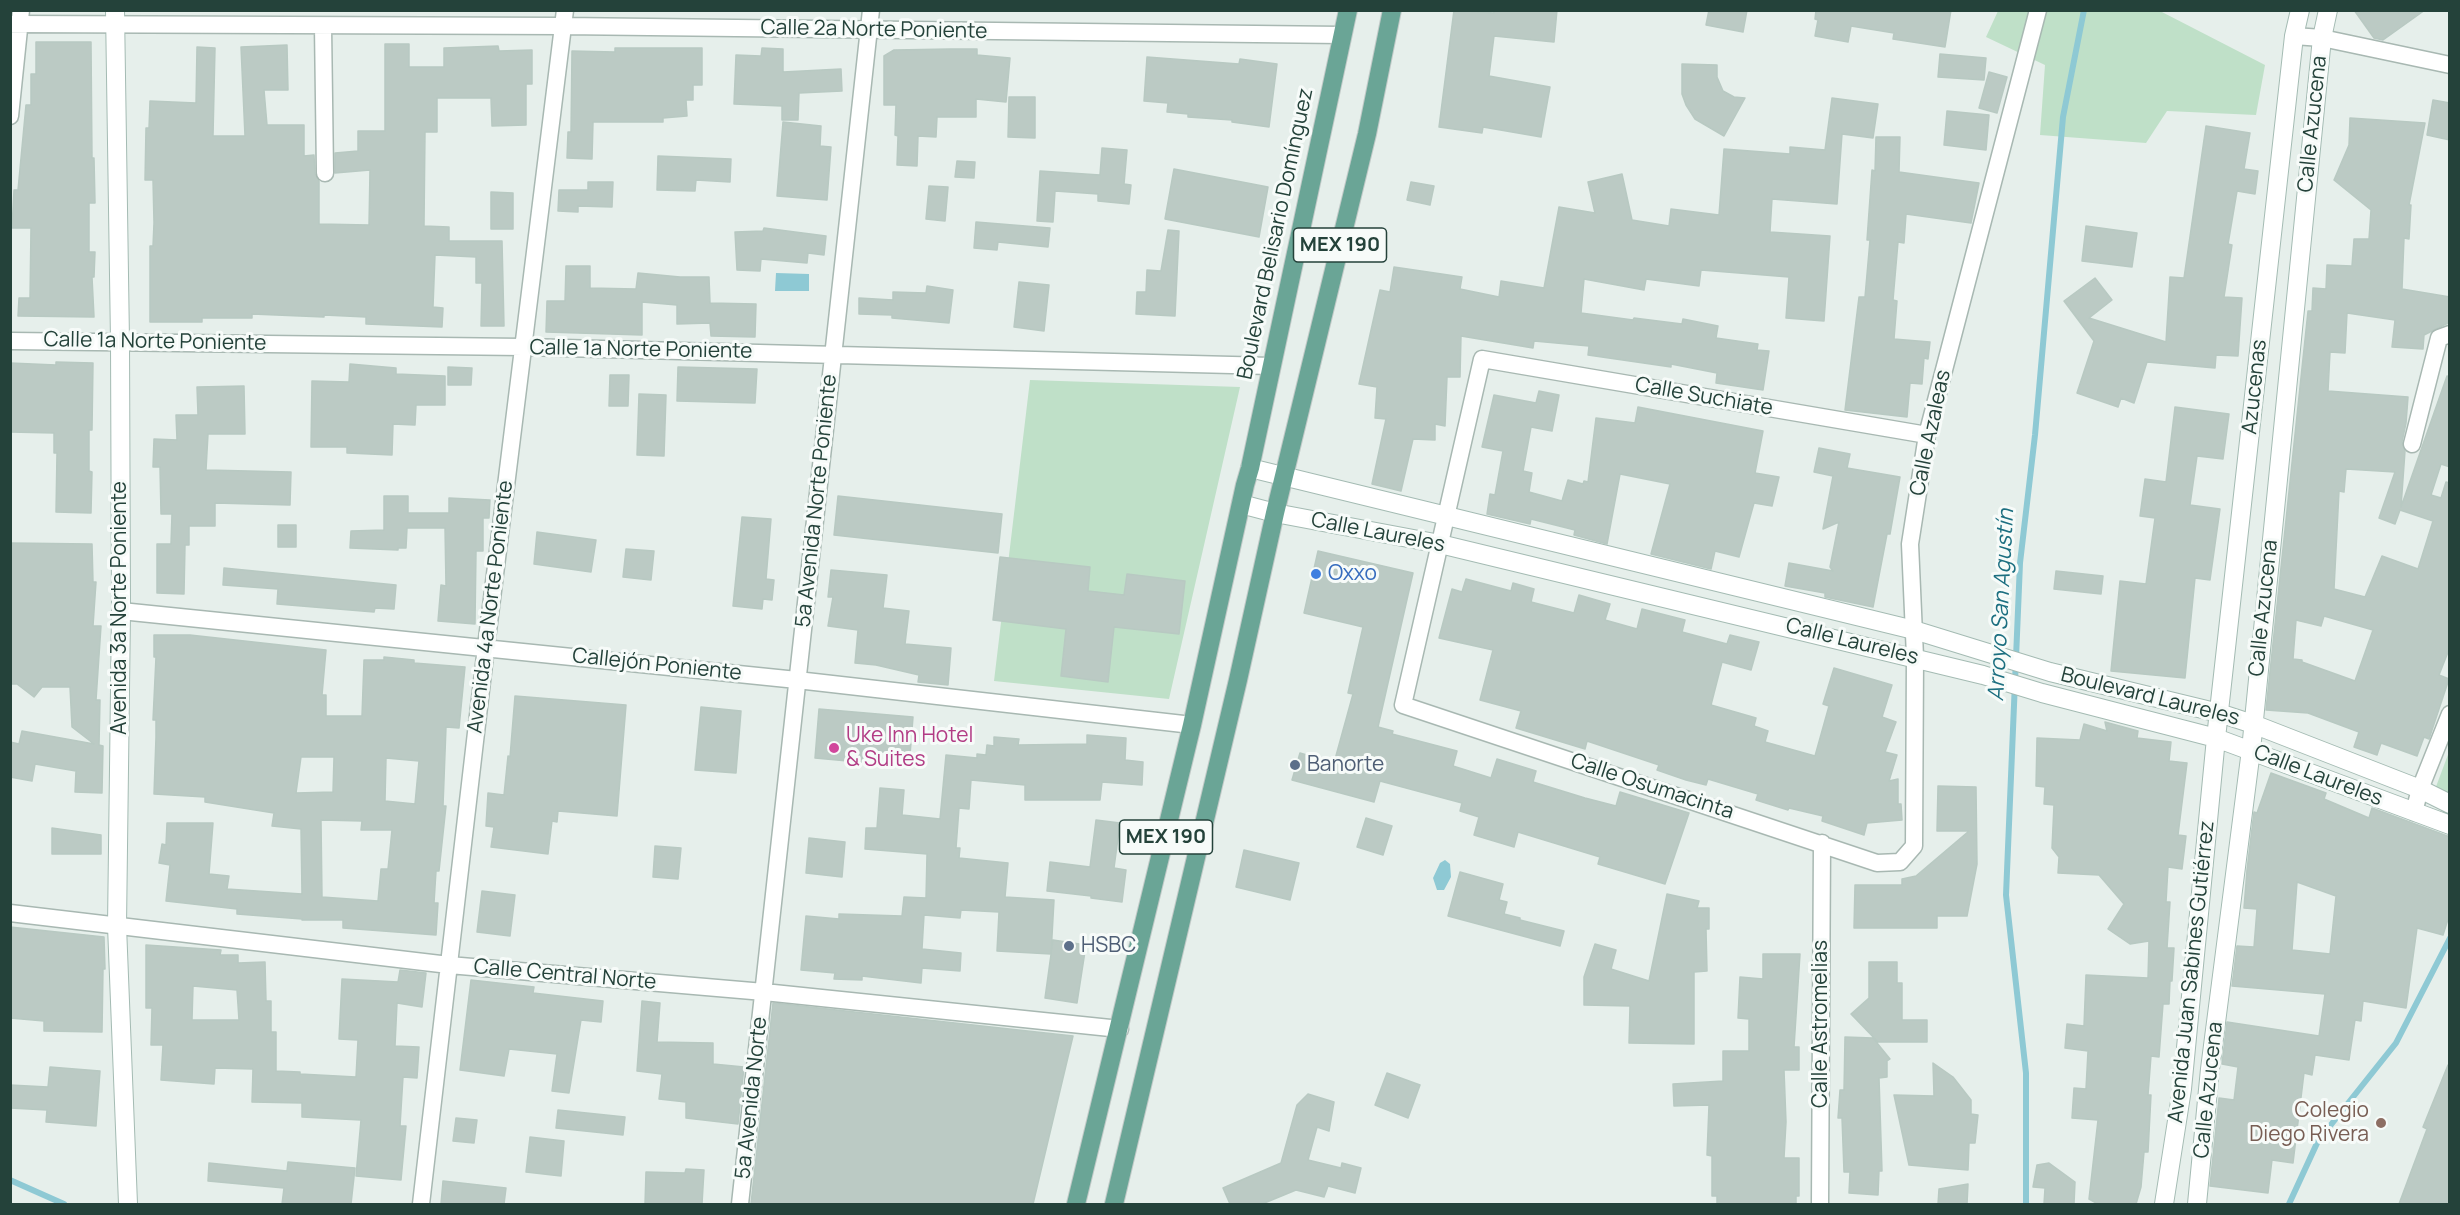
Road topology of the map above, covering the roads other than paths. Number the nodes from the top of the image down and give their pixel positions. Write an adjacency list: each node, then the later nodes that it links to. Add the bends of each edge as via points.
1 (871, 10): 11 (street, 5a Avenida Norte Poniente)
2 (1348, 10): 12 (main road, Boulevard Belisario Domínguez / MEX 190)
3 (1392, 10): 27 (main road, MEX 190)
4 (2038, 10): 24 (street, Calle Azaleas)
5 (2300, 10): 13 (street, Calle Azucena)
6 (2328, 10): 14 (street, Calle Azucena)
7 (115, 18): 9 (street, Calle 2a Norte Poniente); 10 (street, Calle 2a Norte Poniente); 20 (street, Avenida 3a Norte Poniente)
8 (564, 18): 10 (street, Calle 2a Norte Poniente); 11 (street, Calle 2a Norte Poniente); 21 (street, Avenida 4a Norte Poniente)
9 (17, 19): 16 (street)
10 (323, 26): 17 (street)
11 (869, 30): 12 (street, Calle 2a Norte Poniente); 22 (street, 5a Avenida Norte Poniente)
12 (1342, 35): 23 (main road, Boulevard Belisario Domínguez / MEX 190)
13 (2294, 36): 14 (street); 38 (street, Azucenas)
14 (2322, 38): 15 (street); 40 (street, Calle Azucena)
15 (2450, 65)
16 (10, 116)
17 (325, 173)
18 (2450, 334): 25 (street, via 2439,338)
19 (10, 341): 20 (street, Calle 1a Norte Poniente)
20 (120, 341): 21 (street, Calle 1a Norte Poniente); 32 (street, Avenida 3a Norte Poniente)
21 (523, 347): 22 (street, Calle 1a Norte Poniente); 34 (street, Avenida 4a Norte Poniente)
22 (833, 354): 23 (street, Calle 1a Norte Poniente); 37 (street, 5a Avenida Norte Poniente)
23 (1271, 366): 26 (main road, Boulevard Belisario Domínguez / MEX 190)
24 (1927, 435): 30 (street, Calle Suchiate, via 1482,359); 33 (street, Calle Azaleas, via 1910,544)
25 (2412, 444)
26 (1250, 468): 27 (street, Calle Laureles); 28 (main road, MEX 190)
27 (1285, 478): 29 (main road, MEX 190); 30 (street, Calle Laureles)
28 (1241, 504): 29 (street, Calle Laureles); 41 (main road, MEX 190)
29 (1275, 513): 31 (street, Calle Laureles); 61 (main road, MEX 190)
30 (1448, 517): 31 (street); 33 (street, Calle Laureles)
31 (1440, 544): 35 (street, Calle Laureles); 48 (street, Calle Osumacinta, via 1404,705)
32 (121, 611): 34 (street, Callejón Poniente); 51 (street, Avenida 3a Norte Poniente)
33 (1914, 630): 35 (street, Calle Azaleas); 36 (street, Calle Laureles)
34 (486, 647): 37 (street, Callejón Poniente); 52 (street, Avenida 4a Norte Poniente)
35 (1915, 657): 42 (street, Calle Laureles); 49 (street, Calle Azaleas, via 1914,846)
36 (2050, 672): 38 (street, Boulevard Laureles)
37 (796, 680): 41 (street, Callejón Poniente); 53 (street, 5a Avenida Norte Poniente)
38 (2219, 713): 40 (street, Boulevard Laureles); 42 (street, Azucenas)
39 (2450, 714): 44 (street)
40 (2253, 724): 43 (street, Calle Azucena); 44 (street, Boulevard Laureles)
41 (1192, 725): 54 (main road, MEX 190)
42 (2216, 738): 43 (street, Calle Laureles); 55 (street, Avenida Juan Sabines Gutiérrez, via 2182,1089)
43 (2251, 750): 46 (street, Calle Laureles); 56 (street, Calle Azucena)
44 (2420, 789): 45 (street, Boulevard Laureles); 46 (street)
45 (2450, 804)
46 (2414, 812): 47 (street, Calle Laureles)
47 (2450, 825)
48 (1822, 843): 49 (street, Calle Osumacinta, via 1877,863); 62 (street, Calle Astromelias)
49 (1900, 862)
50 (10, 913): 51 (street, Calle Central Norte)
51 (117, 926): 52 (street, Calle Central Norte); 57 (street, Avenida 3a Norte Poniente)
52 (449, 965): 53 (street, Calle Central Norte); 58 (street, Avenida 4a Norte Poniente)
53 (764, 992): 54 (street, Calle Central Norte); 59 (street, 5a Avenida Norte)
54 (1120, 1029): 60 (main road, MEX 190)
55 (2165, 1199): 56 (street)
56 (2197, 1199)
57 (128, 1204)
58 (421, 1204)
59 (740, 1204)
60 (1076, 1204)
61 (1114, 1204)
62 (1820, 1204)

